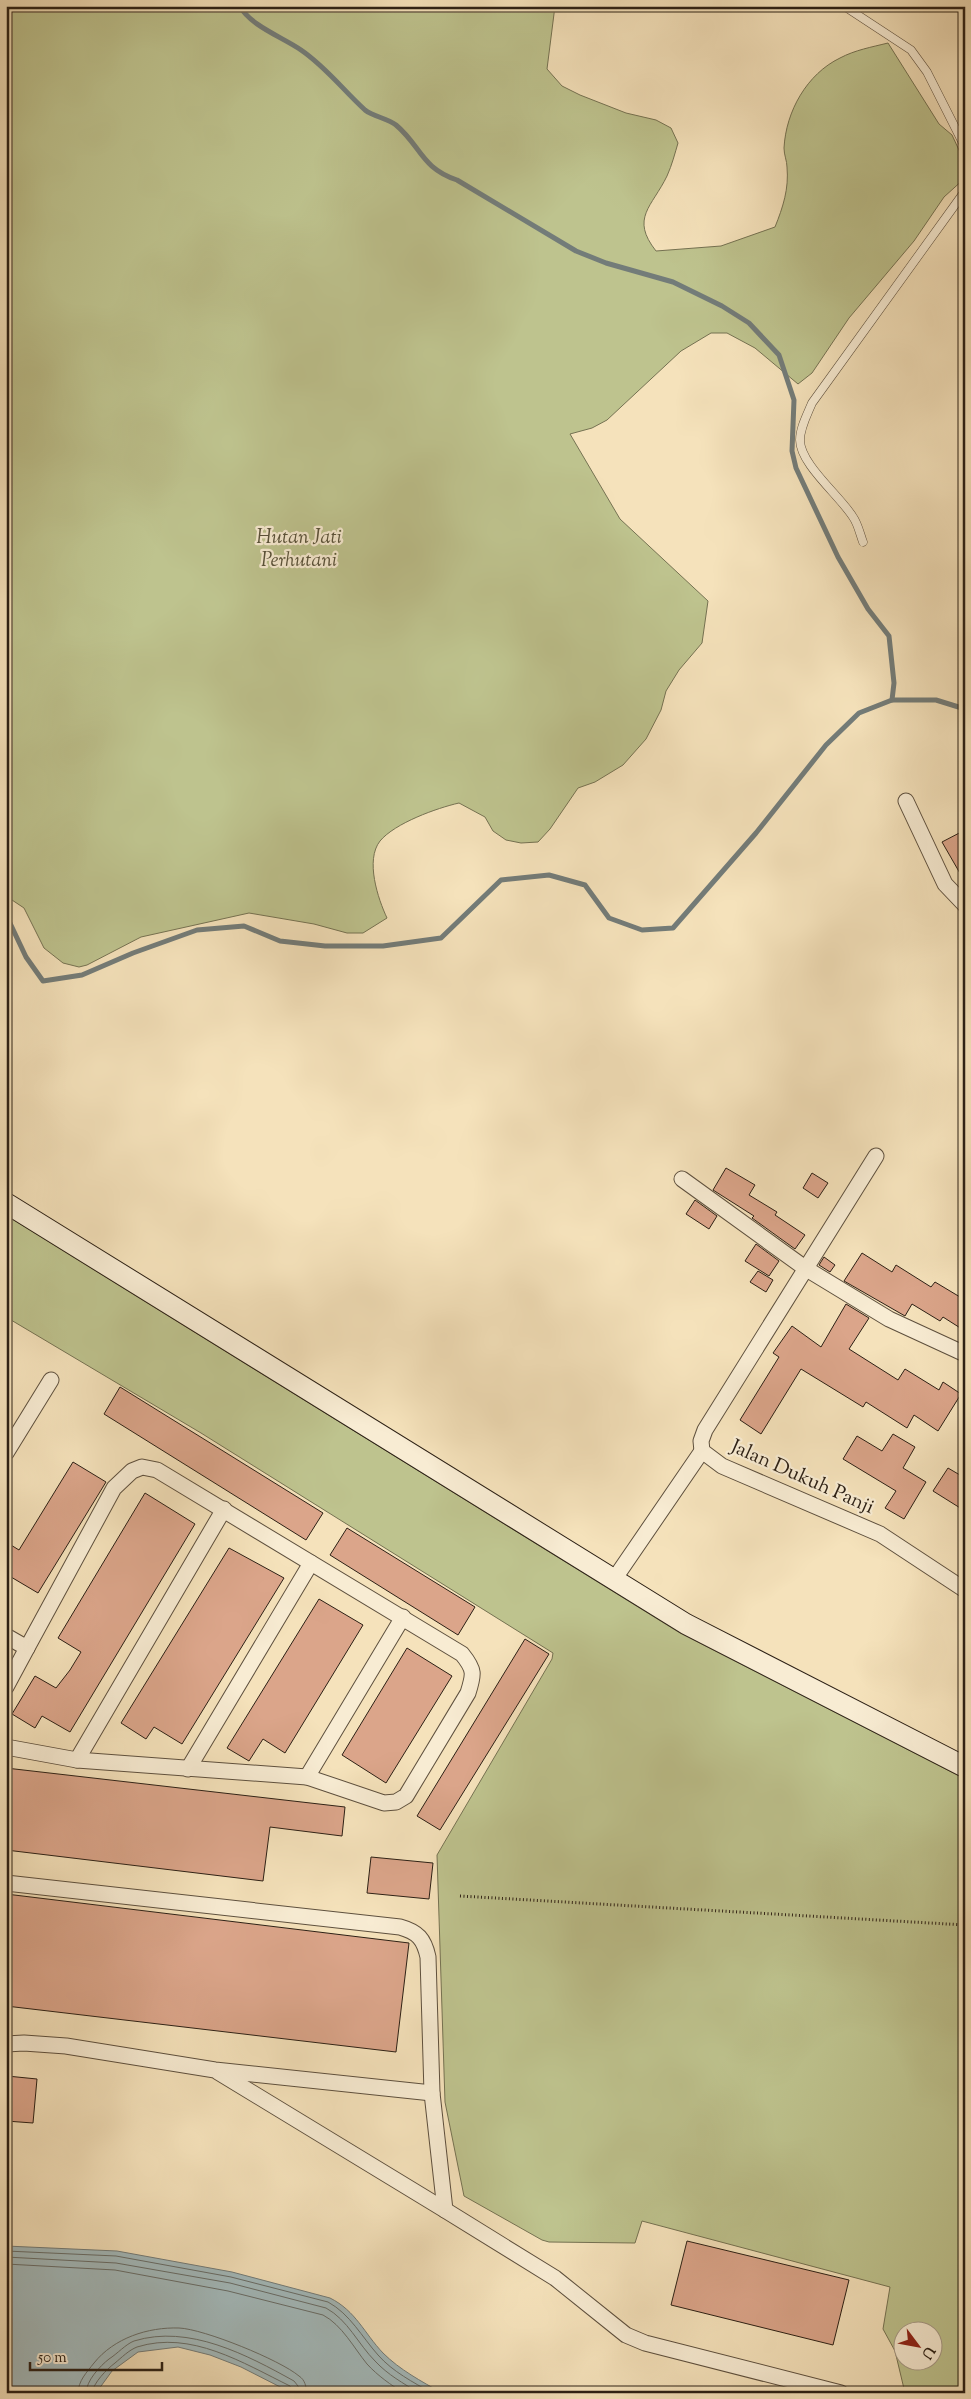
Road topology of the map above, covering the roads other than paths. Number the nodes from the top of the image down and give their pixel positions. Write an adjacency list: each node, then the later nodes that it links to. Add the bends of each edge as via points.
1 (844, 6): 2 (lane, via 911,50 927,72)
2 (965, 147)
3 (965, 191): 4 (lane, via 812,403 803,423 802,450 854,518)
4 (864, 542)
5 (906, 802): 6 (street, via 945,884)
6 (965, 906)
7 (876, 1156): 10 (street, Jalan Dukuh Panji)
8 (682, 1179): 10 (street)
9 (6, 1203): 17 (main road)
10 (805, 1268): 11 (street, via 889,1319); 13 (street, Jalan Dukuh Panji, via 705,1430)
11 (965, 1354)
12 (51, 1380): 14 (street)
13 (702, 1451): 17 (street); 18 (street, Jalan Dukuh Panji, via 722,1466 880,1534)
14 (6, 1454)
15 (224, 1508): 16 (street); 21 (street, via 157,1470 142,1467 132,1471 114,1488); 24 (street)
16 (311, 1563): 19 (street); 26 (street)
17 (614, 1578): 25 (main road, via 686,1624)
18 (965, 1590)
19 (403, 1617): 27 (street); 27 (street, via 462,1654 471,1665 474,1676 468,1693 406,1796 396,1802 384,1803)
20 (6, 1636): 21 (street)
21 (27, 1648): 22 (street)
22 (6, 1687)
23 (6, 1747): 24 (street)
24 (77, 1760): 26 (street)
25 (965, 1767)
26 (188, 1769): 27 (street)
27 (307, 1777)
28 (6, 1882): 31 (street, via 411,1930 425,1943 428,1957)
29 (6, 2044): 30 (street, via 66,2046)
30 (215, 2070): 31 (street); 32 (street)
31 (432, 2093): 32 (street)
32 (445, 2210): 33 (street, via 554,2278 626,2335 645,2343)
33 (840, 2393)

